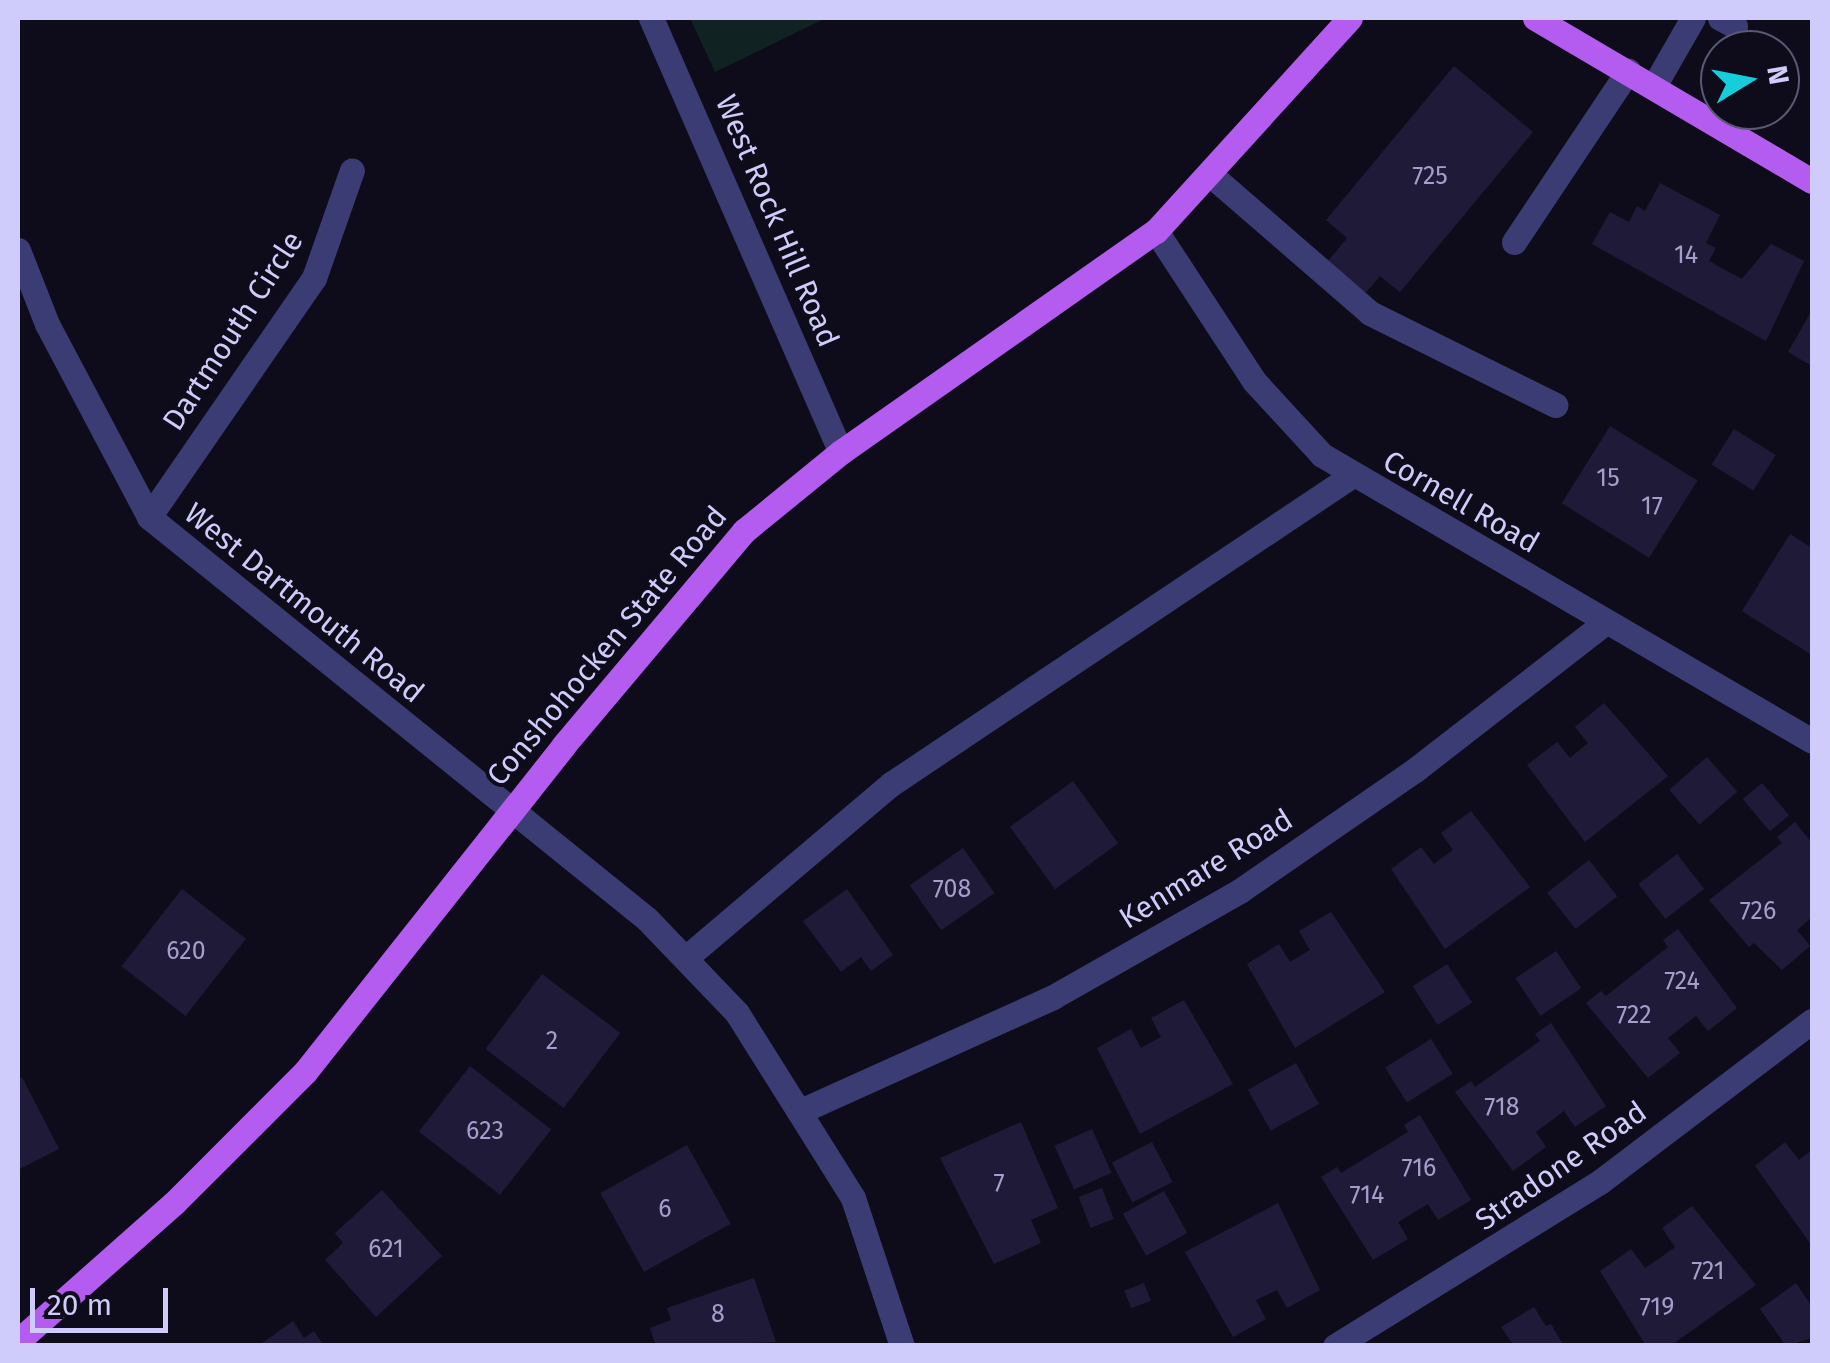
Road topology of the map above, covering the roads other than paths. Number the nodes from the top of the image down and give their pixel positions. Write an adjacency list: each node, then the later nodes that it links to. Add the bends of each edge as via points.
1 (651, 18): 14 (street, West Rock Hill Road)
2 (1350, 18): 8 (main road, Conshohocken State Road)
3 (1535, 18): 5 (main road)
4 (1693, 18): 6 (street)
5 (1628, 71): 6 (main road); 11 (street)
6 (1654, 86): 9 (main road)
7 (352, 170): 16 (street, Dartmouth Circle, via 314,278)
8 (1212, 176): 10 (main road, Conshohocken State Road); 13 (street, via 1370,313)
9 (1812, 181)
10 (1156, 230): 14 (main road, Conshohocken State Road); 15 (street, Cornell Road, via 1284,421)
11 (1514, 242)
12 (18, 250): 16 (street, West Dartmouth Road, via 47,324)
13 (1555, 405)
14 (841, 452): 19 (main road, Conshohocken State Road, via 713,564)
15 (1352, 476): 17 (street, Cornell Road); 20 (street, via 891,784)
16 (149, 517): 19 (street, West Dartmouth Road)
17 (1606, 622): 18 (street, Cornell Road); 22 (street, Kenmare Road, via 1415,770 1242,890 1053,997)
18 (1812, 741)
19 (510, 812): 20 (street, West Dartmouth Road); 23 (main road, Conshohocken State Road, via 295,1082 174,1203)
20 (688, 956): 22 (street, West Dartmouth Road, via 738,1013)
21 (1812, 1021): 25 (street, Stradone Road, via 1601,1182)
22 (803, 1110): 24 (street, West Dartmouth Road, via 852,1198)
23 (18, 1341)
24 (902, 1346)
25 (1334, 1346)

